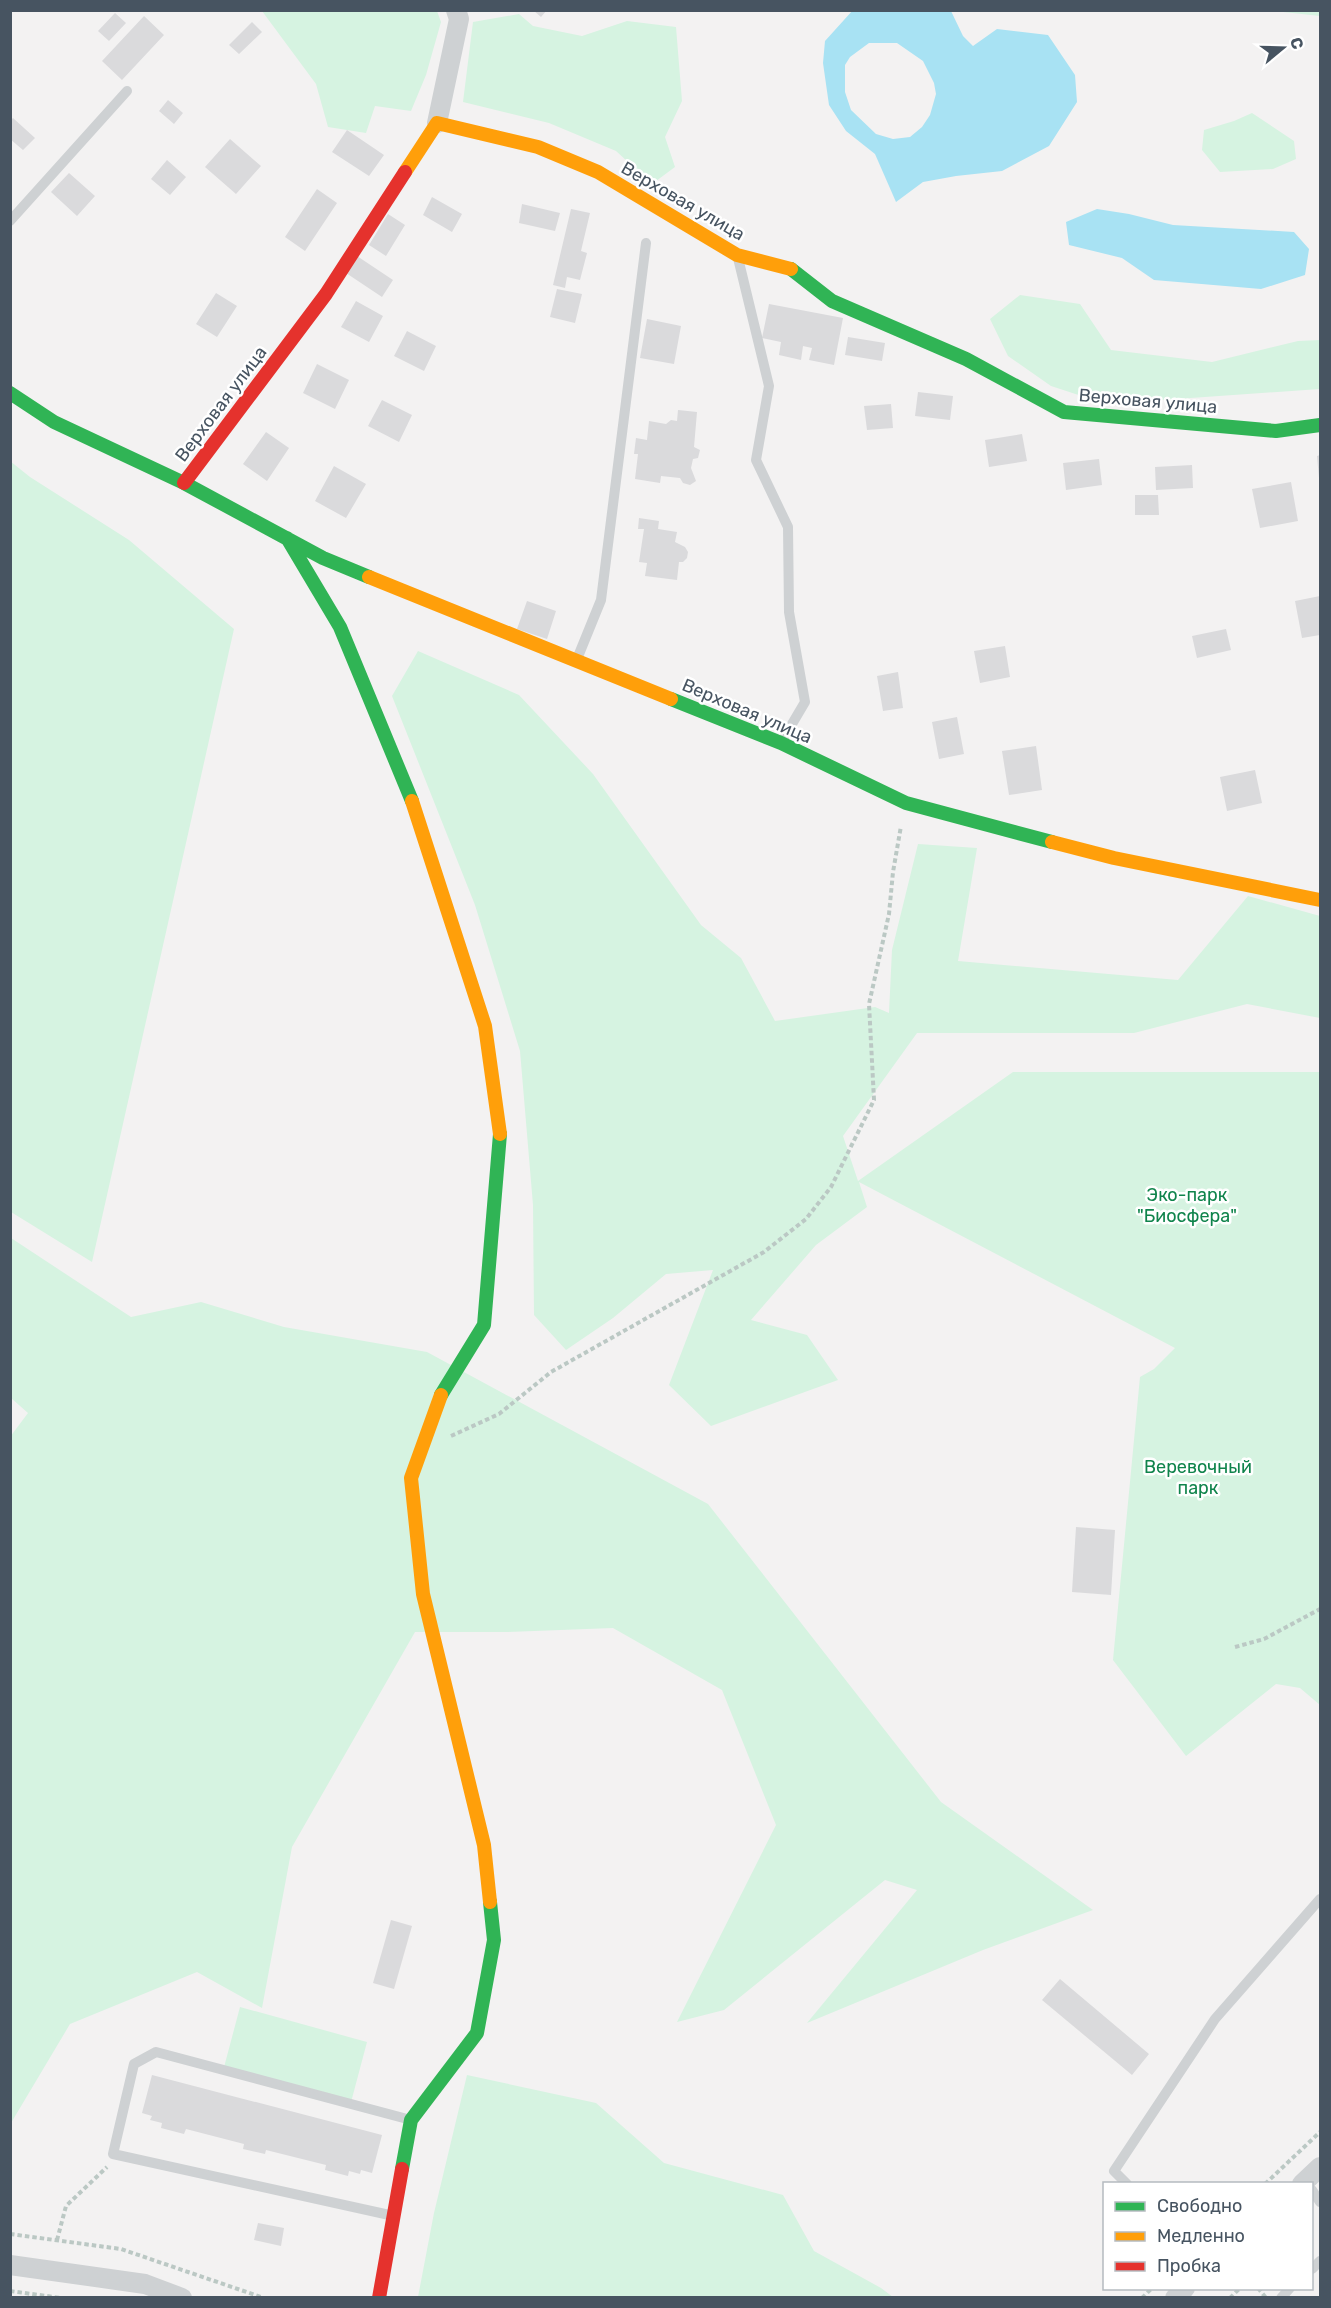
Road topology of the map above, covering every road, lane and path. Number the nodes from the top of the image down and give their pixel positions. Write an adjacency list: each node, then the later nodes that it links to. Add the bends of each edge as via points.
1 (456, 10): 3 (street, via 459,19)
2 (127, 92): 4 (lane)
3 (437, 123): 6 (street, Верховая улица, via 538,147 598,172); 9 (street, Верховая улица, via 326,294)
4 (10, 221)
5 (646, 243): 11 (lane, via 601,600)
6 (737, 255): 8 (street, Верховая улица, via 789,267 832,301 966,360 1064,412 1276,431); 12 (lane, via 769,386 756,460 788,527 789,612 805,702)
7 (10, 393): 9 (street, Верховая улица, via 54,422)
8 (1320, 425)
9 (184, 483): 10 (street, Верховая улица)
10 (287, 538): 11 (street, Верховая улица, via 396,589); 19 (street, via 340,627 416,812 485,1026 500,1131 484,1325 442,1394 411,1478 423,1594 484,1845 494,1940 477,2033)
11 (577, 659): 12 (street, Верховая улица)
12 (781, 743): 13 (street, Верховая улица)
13 (906, 803): 14 (street, Верховая улица, via 1114,858); 15 (path, via 889,914 869,1004 874,1100 831,1186 806,1219 764,1252 551,1372 499,1414 452,1436)
14 (1320, 900)
15 (444, 1444)
16 (1320, 1609): 17 (path, via 1264,1639)
17 (1235, 1647)
18 (1320, 1899): 23 (lane, via 1215,2019 1114,2171)
19 (411, 2120): 21 (lane, via 156,2052 134,2064); 26 (street)
20 (1320, 2132): 24 (path)
21 (113, 2154): 26 (lane); 28 (path, via 106,2169 66,2206)
22 (1320, 2167): 25 (street)
23 (1125, 2182)
24 (1267, 2182)
25 (1308, 2182)
26 (394, 2216): 34 (street)
27 (10, 2234): 28 (path)
28 (57, 2240): 33 (path, via 121,2249)
29 (10, 2265): 32 (street, via 146,2284)
30 (10, 2291): 31 (path)
31 (61, 2298)
32 (182, 2298)
33 (264, 2298)
34 (379, 2298)

